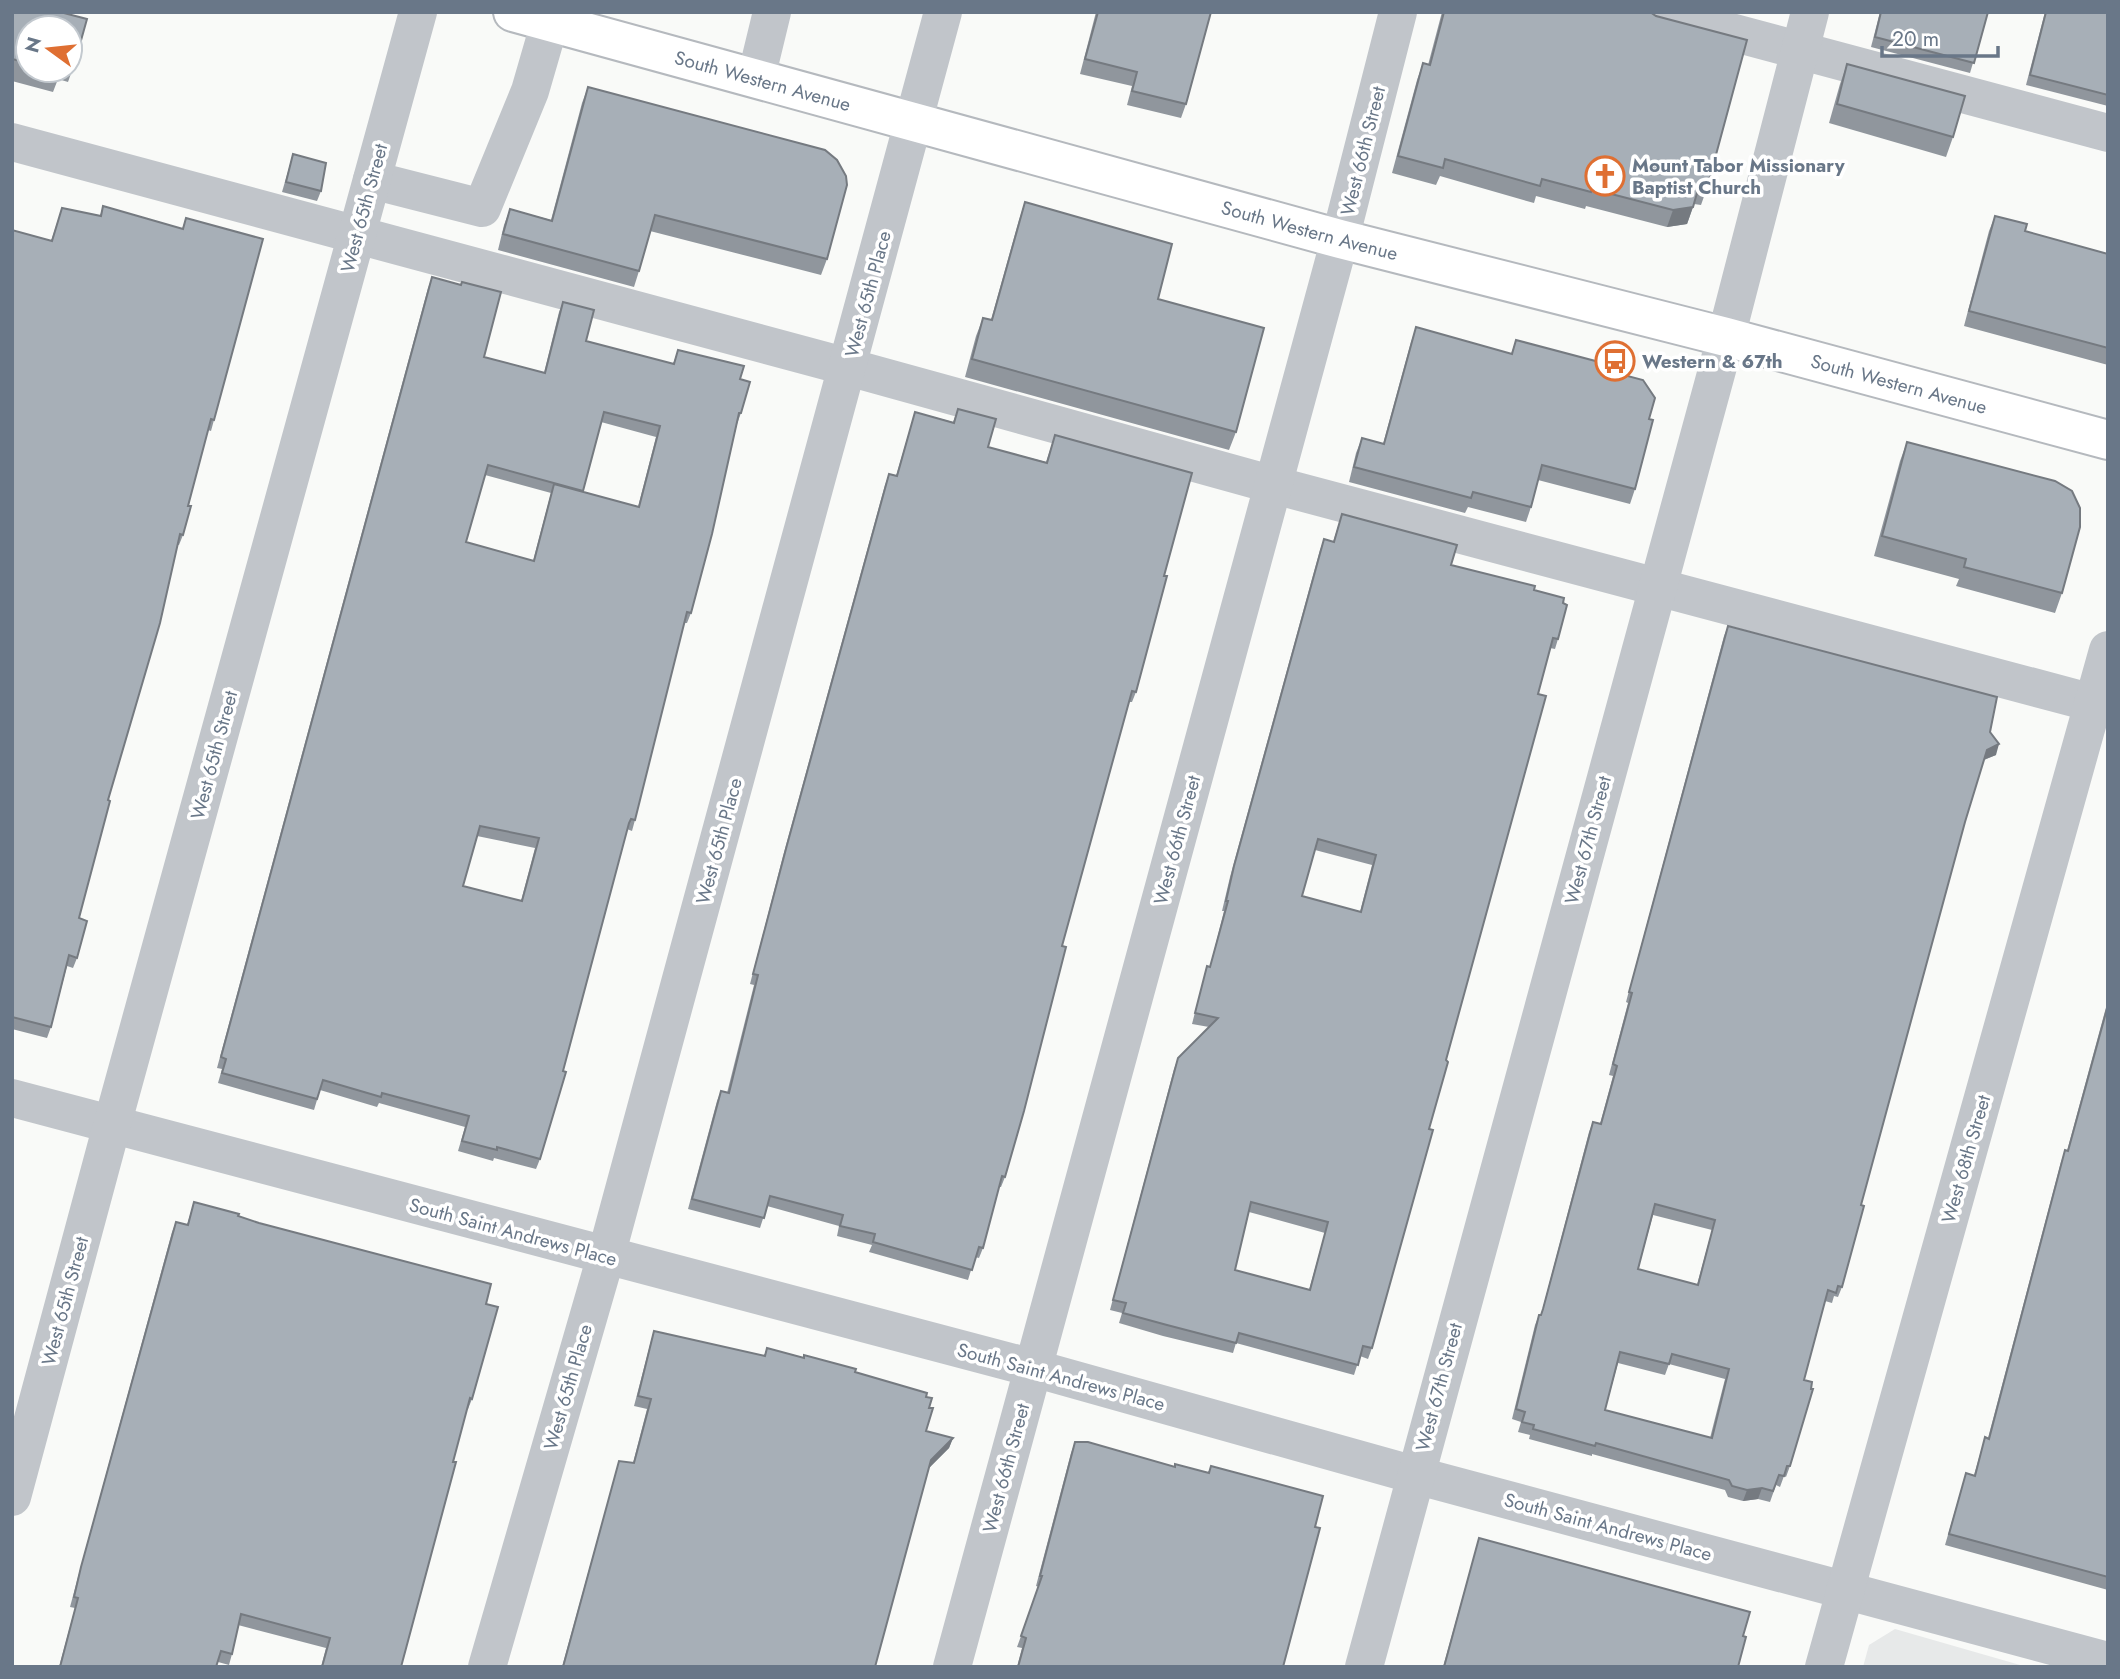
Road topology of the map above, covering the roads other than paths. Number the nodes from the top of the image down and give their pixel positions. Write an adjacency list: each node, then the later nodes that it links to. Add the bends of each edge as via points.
1 (418, 12): 14 (street, West 65th Street)
2 (513, 12): 8 (main road, South Western Avenue)
3 (772, 12): 10 (street)
4 (943, 12): 11 (street, West 65th Place)
5 (1398, 12): 16 (street, West 66th Street)
6 (1656, 12): 9 (street)
7 (1810, 12): 9 (street, West 67th Street)
8 (550, 22): 10 (main road, South Western Avenue); 14 (street, via 530,90 482,208)
9 (1800, 51): 12 (street); 17 (street, West 67th Street)
10 (756, 78): 11 (main road, South Western Avenue)
11 (914, 122): 16 (main road, South Western Avenue); 18 (street, West 65th Place)
12 (2108, 133)
13 (12, 142): 15 (street)
14 (372, 180): 15 (street, West 65th Street)
15 (357, 236): 18 (street); 25 (street, West 65th Street)
16 (1340, 239): 17 (main road, South Western Avenue); 20 (street, West 66th Street)
17 (1726, 337): 19 (main road, South Western Avenue); 21 (street, West 67th Street)
18 (848, 367): 20 (street); 26 (street, West 65th Place)
19 (2108, 440)
20 (1274, 485): 21 (street); 27 (street, West 66th Street)
21 (1657, 588): 23 (street); 28 (street, West 67th Street)
22 (2108, 650): 23 (street, West 68th Street)
23 (2101, 705): 30 (street, West 68th Street)
24 (12, 1098): 25 (street, South Saint Andrews Place)
25 (112, 1125): 26 (street, South Saint Andrews Place); 29 (street, West 65th Street)
26 (606, 1256): 27 (street, South Saint Andrews Place); 32 (street, West 65th Place)
27 (1033, 1368): 28 (street, South Saint Andrews Place); 33 (street, West 66th Street)
28 (1415, 1475): 30 (street, South Saint Andrews Place); 34 (street, West 67th Street)
29 (12, 1497)
30 (1844, 1591): 31 (street, South Saint Andrews Place); 35 (street, West 68th Street)
31 (2108, 1661)
32 (487, 1667)
33 (952, 1667)
34 (1364, 1667)
35 (1824, 1667)

